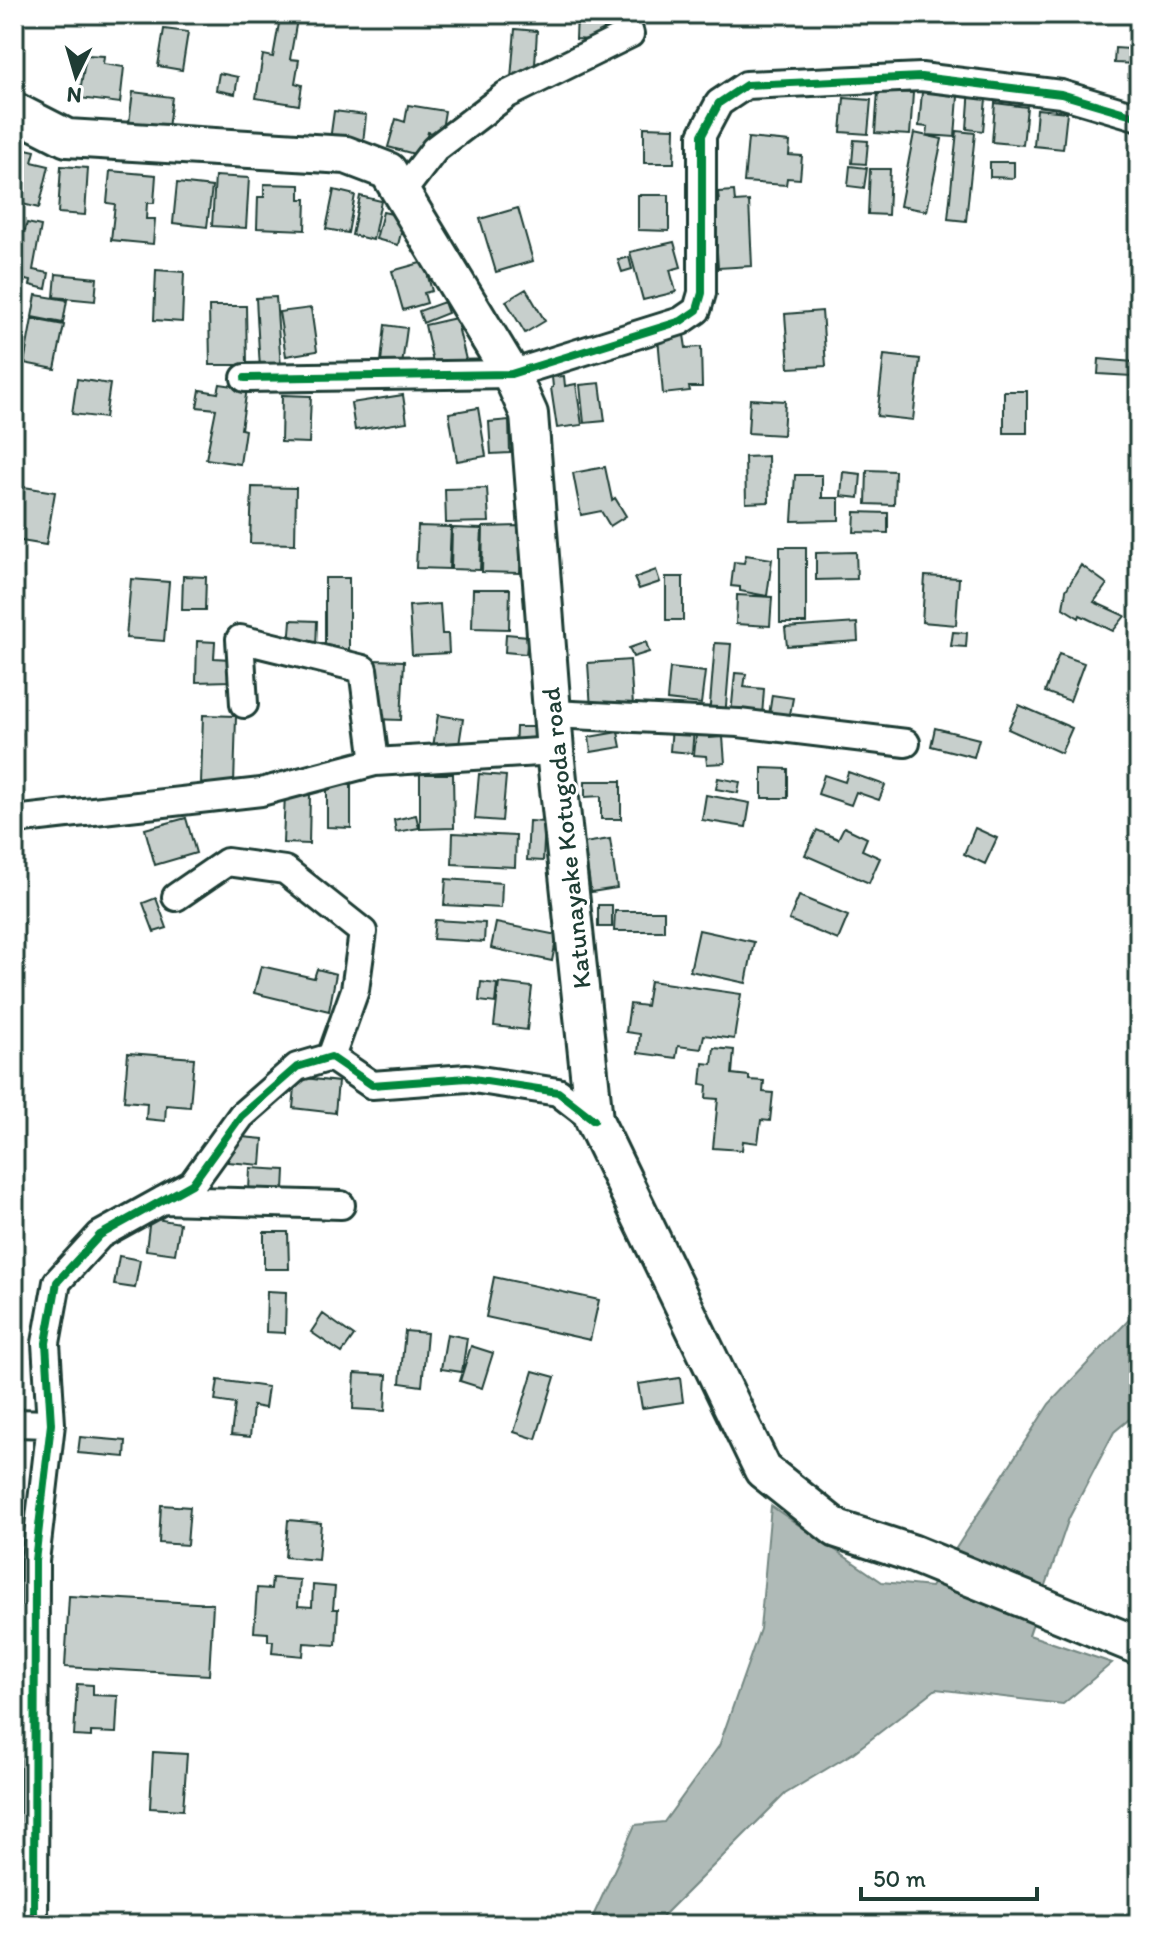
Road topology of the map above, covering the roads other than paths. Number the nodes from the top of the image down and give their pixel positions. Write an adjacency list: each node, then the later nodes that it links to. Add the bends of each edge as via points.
1 (624, 14): 4 (street, via 630,34 506,95 435,149)
2 (14, 111): 4 (main road, Katunayake Kotugoda road, via 67,138 346,155 388,171)
3 (1139, 117): 5 (street, via 1061,94 921,77 746,85 719,103 702,135 702,293 697,310 681,321)
4 (402, 192): 5 (main road, Katunayake Kotugoda road)
5 (511, 374): 6 (street); 8 (main road, Katunayake Kotugoda road, via 529,414)
6 (245, 378)
7 (244, 704): 11 (street, via 240,639 363,669)
8 (552, 714): 9 (street, via 739,723); 10 (main road, Katunayake Kotugoda road)
9 (906, 743)
10 (555, 751): 11 (street); 15 (main road, Katunayake Kotugoda road)
11 (375, 762): 12 (street, via 261,792)
12 (14, 820)
13 (176, 897): 14 (street, via 227,862 285,870 363,932 355,990)
14 (331, 1057): 15 (street, via 372,1085 467,1078 558,1092); 16 (street, via 297,1067 241,1116 192,1184)
15 (594, 1120): 20 (main road, Katunayake Kotugoda road, via 763,1470 837,1529 911,1553)
16 (163, 1200): 17 (street); 19 (street, via 100,1235 57,1282 46,1343)
17 (341, 1205)
18 (14, 1423): 19 (street)
19 (51, 1424): 21 (street, via 35,1561)
20 (1139, 1646)
21 (34, 1925)

